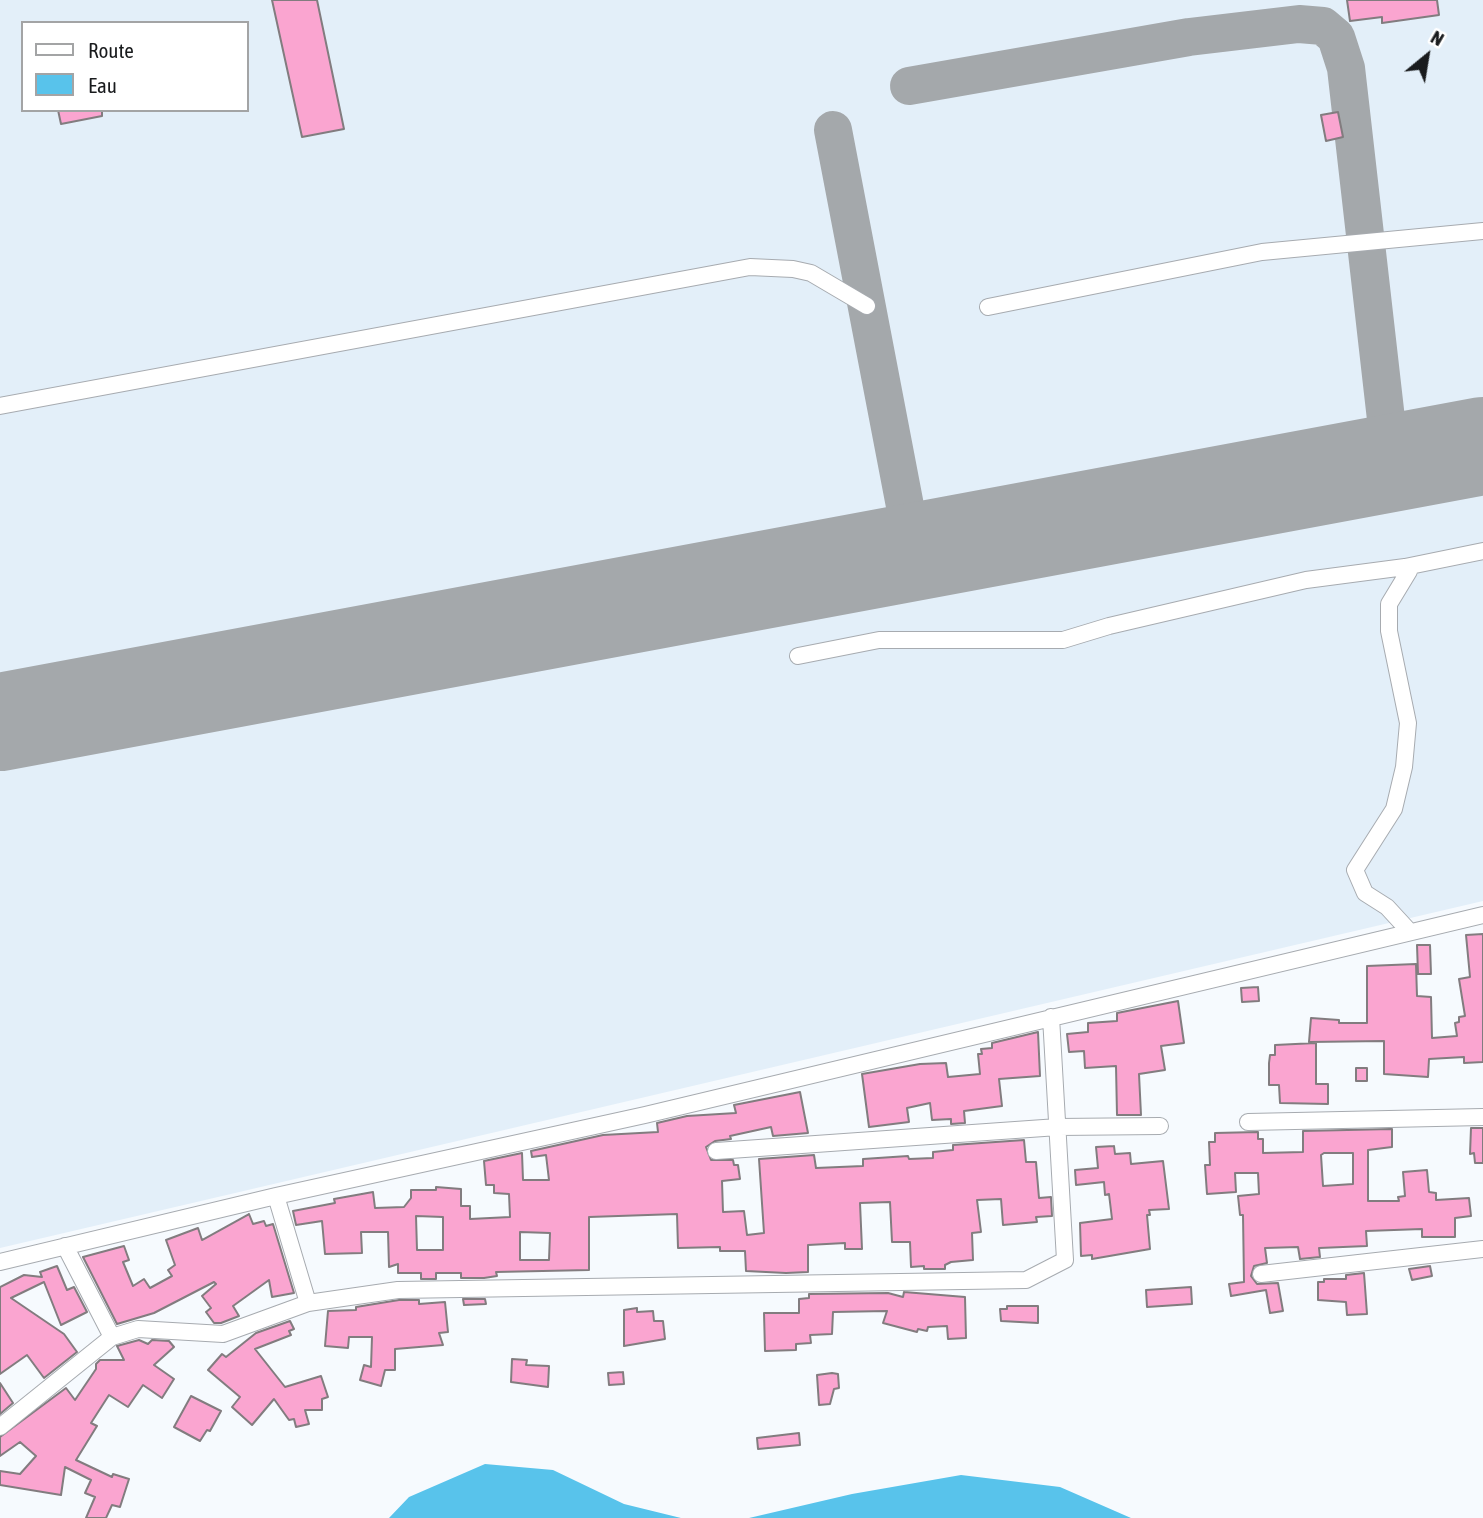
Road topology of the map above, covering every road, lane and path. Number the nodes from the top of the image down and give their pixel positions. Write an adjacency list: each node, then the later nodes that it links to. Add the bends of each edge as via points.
1 (1483, 231): 3 (street, via 1262,252)
2 (867, 306): 4 (street, via 811,273 750,267)
3 (988, 307)
4 (0, 407)
5 (1483, 551): 6 (street)
6 (1405, 567): 7 (street, via 1307,580 1063,640 879,640); 9 (street, via 1409,571 1389,604 1389,631 1408,723 1404,766 1394,809 1355,870 1365,892 1387,906)
7 (798, 656)
8 (1483, 915): 9 (street)
9 (1410, 932): 10 (street)
10 (1051, 1017): 14 (street); 16 (street, via 645,1115)
11 (1483, 1117): 12 (street)
12 (1248, 1122)
13 (1160, 1126): 14 (street)
14 (1058, 1127): 15 (street); 21 (street, via 1065,1260 1026,1280 398,1290)
15 (716, 1151)
16 (276, 1196): 17 (street); 21 (street)
17 (65, 1246): 19 (street); 22 (street)
18 (1483, 1250): 20 (street)
19 (0, 1262)
20 (1261, 1274)
21 (308, 1303): 22 (street, via 223,1334 138,1329)
22 (111, 1337): 23 (street)
23 (0, 1427)

